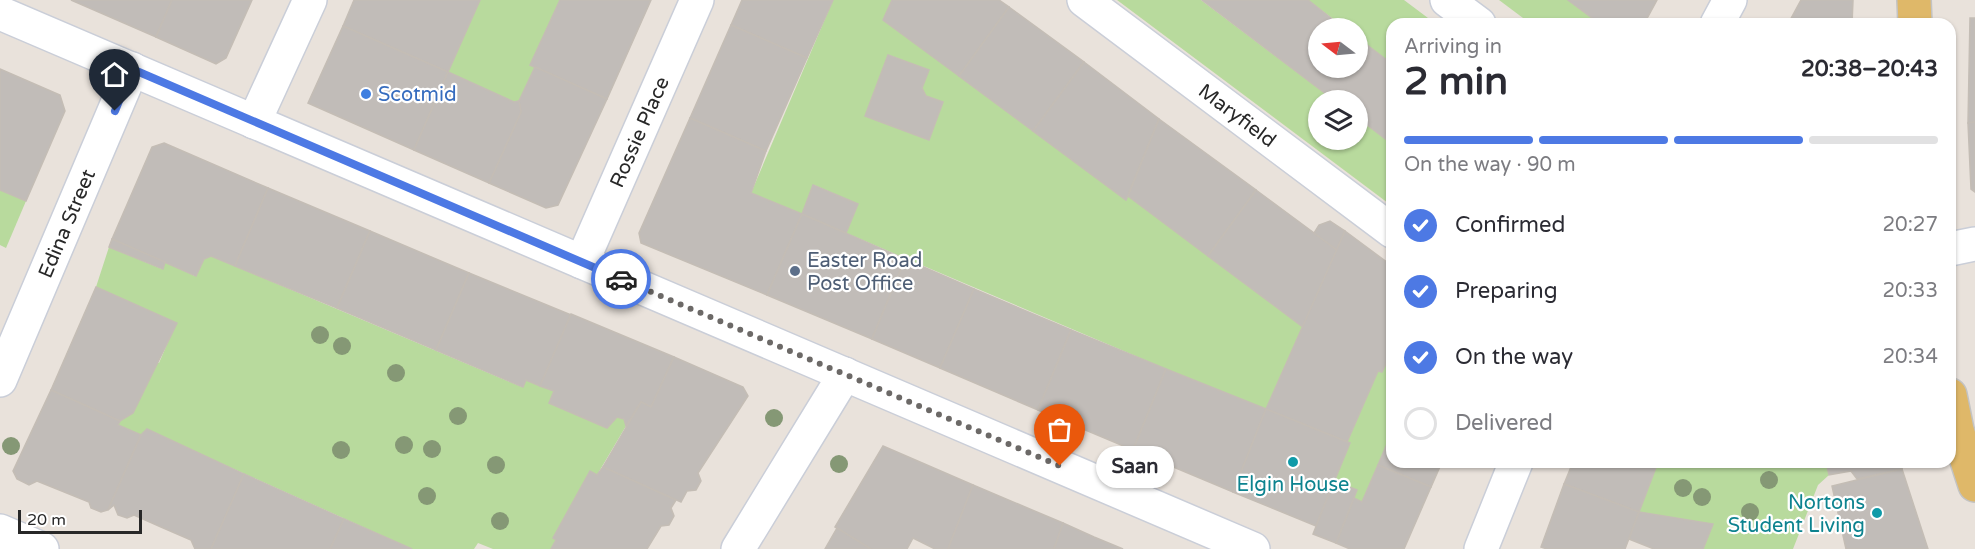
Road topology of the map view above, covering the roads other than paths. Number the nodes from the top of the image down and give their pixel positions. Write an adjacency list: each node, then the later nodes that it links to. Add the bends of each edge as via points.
1 (310, 0): 12 (street)
2 (696, 0): 16 (street, Rossie Place)
3 (1084, 0): 13 (street, Maryfield)
4 (1447, 0): 8 (street)
5 (1730, 0): 9 (street)
6 (1914, 0): 10 (main road)
7 (0, 13): 11 (street)
8 (1471, 18)
9 (1720, 18)
10 (1915, 18)
11 (132, 69): 12 (street); 18 (street, Edina Street)
12 (254, 122): 16 (street)
13 (1386, 226)
14 (1975, 244): 15 (street)
15 (1956, 248)
16 (582, 262): 17 (street)
17 (845, 374): 24 (street); 25 (street)
18 (0, 380)
19 (1956, 425): 21 (main road)
20 (1514, 468): 26 (street)
21 (1975, 485)
22 (0, 531): 23 (street)
23 (42, 549)
24 (738, 549)
25 (1253, 549)
26 (1481, 549)

